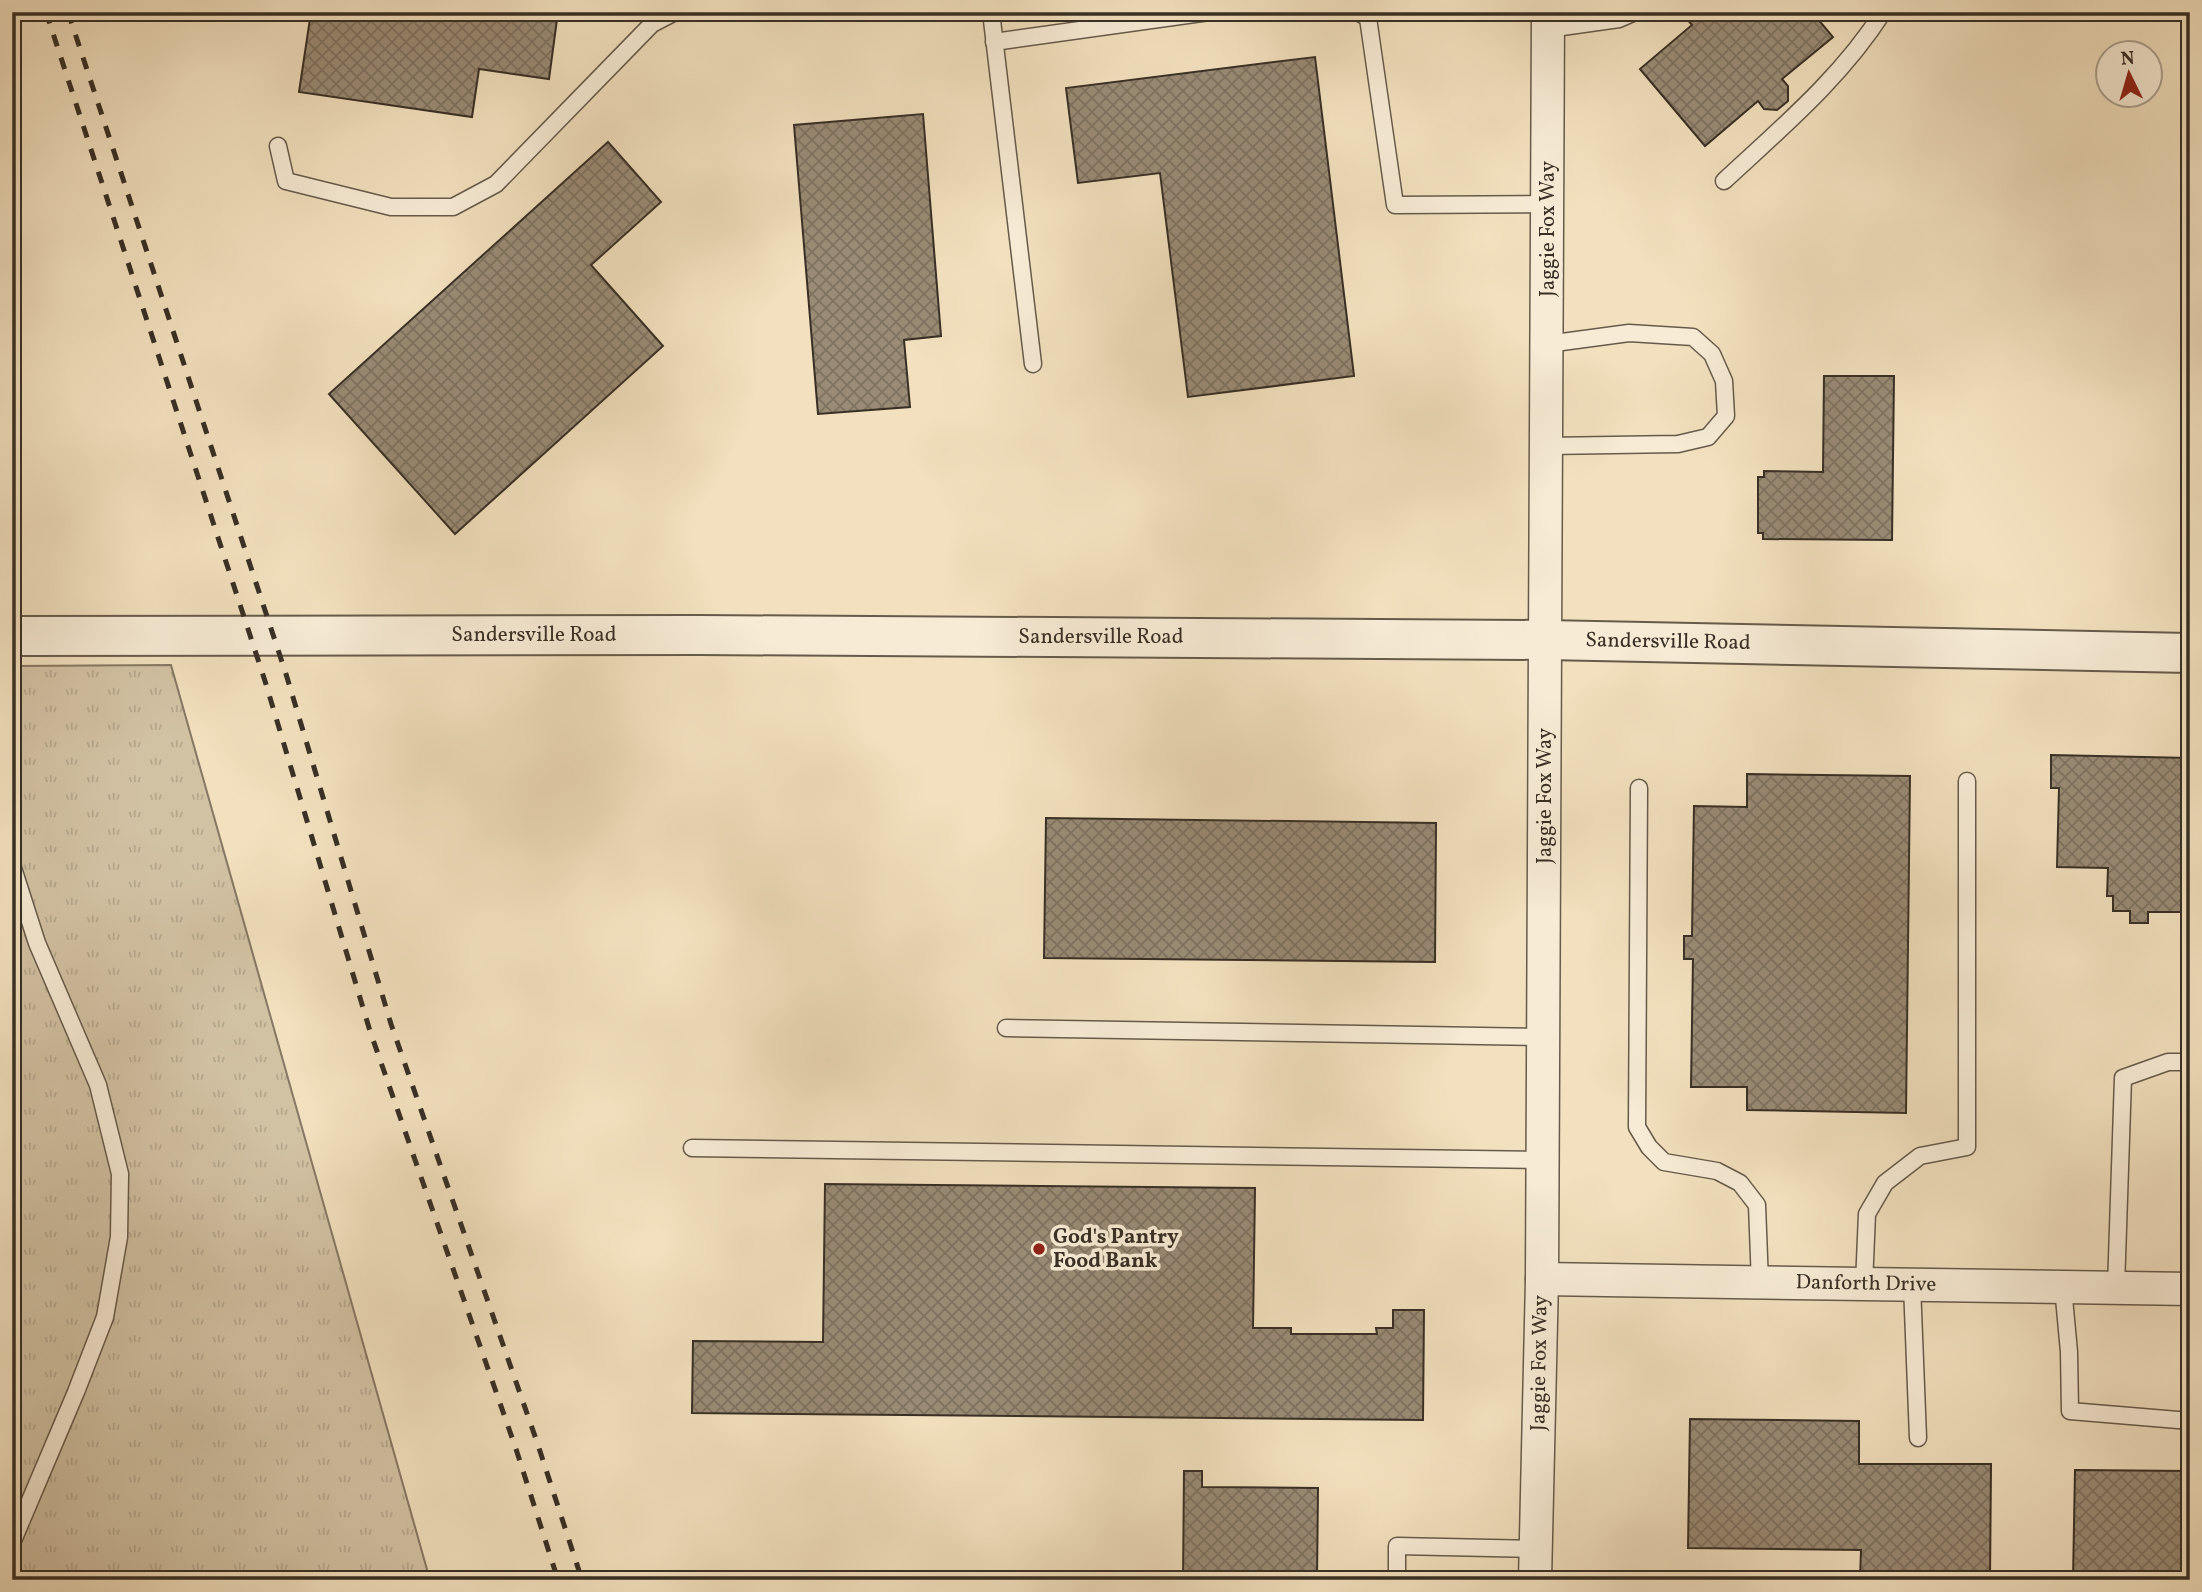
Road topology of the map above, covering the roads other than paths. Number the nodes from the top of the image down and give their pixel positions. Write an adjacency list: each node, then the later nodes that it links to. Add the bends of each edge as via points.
1 (675, 12): 9 (lane, via 652,24 496,184 453,208 391,207 286,181)
2 (991, 12): 8 (lane)
3 (1209, 12): 8 (lane)
4 (1358, 12): 11 (lane, via 1368,18 1395,205)
5 (1635, 12): 7 (lane, via 1619,19)
6 (1883, 12): 10 (lane, via 1827,84)
7 (1548, 20): 11 (street, Jaggie Fox Way)
8 (994, 42): 13 (lane)
9 (278, 146)
10 (1724, 181)
11 (1548, 204): 12 (street, Jaggie Fox Way)
12 (1548, 344): 14 (street, Jaggie Fox Way); 14 (lane, via 1629,333 1693,337 1712,354 1724,381 1726,416 1708,437 1678,443)
13 (1033, 364)
14 (1547, 446): 16 (street, Jaggie Fox Way)
15 (12, 636): 16 (street, Sandersville Road)
16 (1546, 640): 17 (street, Sandersville Road); 22 (street, Jaggie Fox Way)
17 (2190, 653)
18 (1967, 781): 28 (lane, via 1967,1147 1920,1156 1885,1183 1867,1214)
19 (1639, 788): 27 (lane, via 1637,1127 1664,1162 1717,1171 1740,1183 1758,1205)
20 (12, 865): 35 (lane, via 37,943 98,1086 120,1174 119,1237 105,1317)
21 (1006, 1028): 22 (lane)
22 (1544, 1037): 25 (street, Jaggie Fox Way)
23 (2190, 1062): 31 (lane, via 2168,1062 2123,1078)
24 (692, 1148): 25 (lane)
25 (1543, 1160): 26 (street, Jaggie Fox Way)
26 (1542, 1279): 27 (street, Danforth Drive); 36 (street, Jaggie Fox Way)
27 (1760, 1283): 28 (street, Danforth Drive)
28 (1864, 1284): 29 (street, Danforth Drive)
29 (1912, 1285): 30 (street, Danforth Drive); 34 (lane)
30 (2063, 1287): 31 (street, Danforth Drive); 33 (lane, via 2070,1411)
31 (2116, 1287): 32 (street, Danforth Drive)
32 (2190, 1289)
33 (2190, 1421)
34 (1918, 1438)
35 (12, 1542)
36 (1535, 1564): 37 (lane, via 1397,1546)
37 (1397, 1580)

